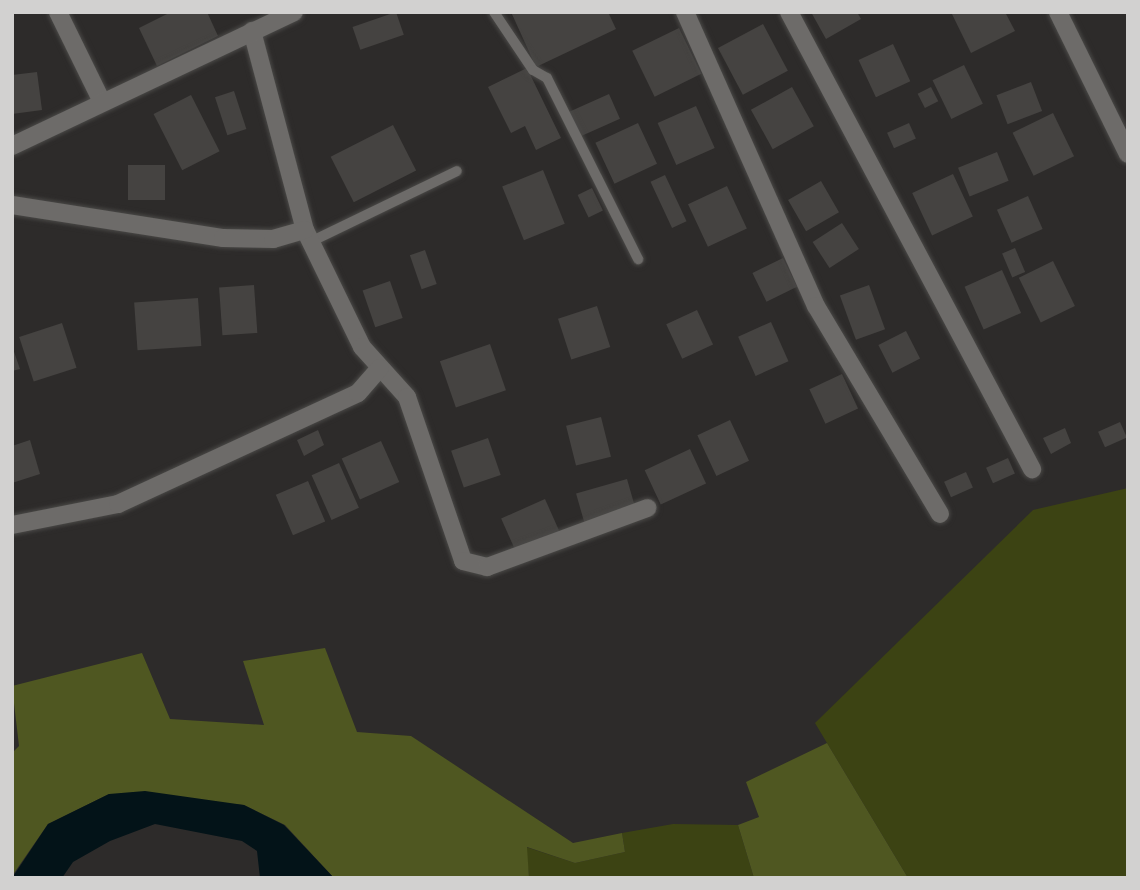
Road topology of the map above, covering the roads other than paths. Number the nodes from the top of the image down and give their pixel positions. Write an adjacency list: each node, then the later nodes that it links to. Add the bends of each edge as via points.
1 (58, 12): 8 (street)
2 (293, 12): 7 (street)
3 (494, 12): 14 (lane, via 533,70 547,78)
4 (685, 12): 18 (street, via 816,306)
5 (789, 12): 16 (street)
6 (1058, 12): 10 (street)
7 (252, 31): 8 (street); 13 (street)
8 (102, 102): 9 (street)
9 (12, 146)
10 (1128, 154)
11 (457, 171): 13 (lane)
12 (12, 205): 13 (street, via 223,237)
13 (307, 236): 15 (street, via 362,347)
14 (638, 259)
15 (380, 368): 17 (street, via 407,397 455,549 472,566 487,567); 19 (street, via 358,393 118,504)
16 (1032, 470)
17 (647, 508)
18 (940, 514)
19 (12, 525)

